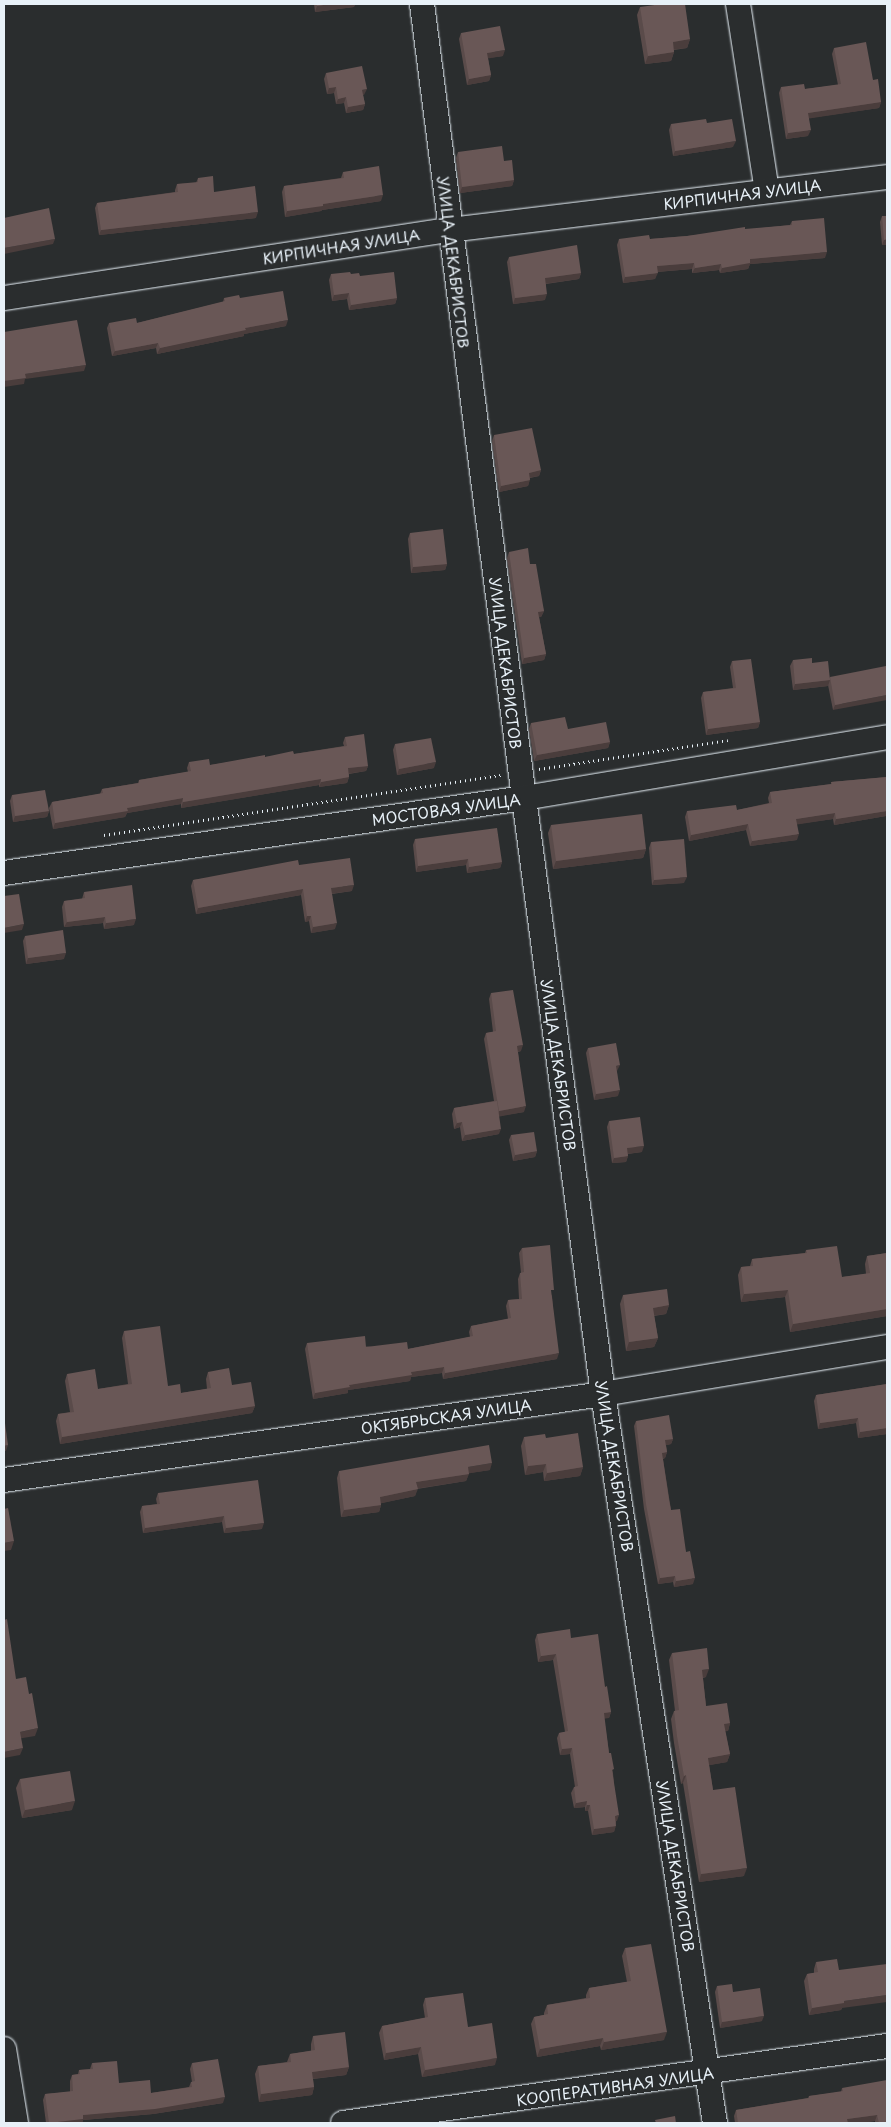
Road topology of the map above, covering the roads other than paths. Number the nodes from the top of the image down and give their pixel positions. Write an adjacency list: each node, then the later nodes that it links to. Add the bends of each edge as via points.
1 (422, 4): 5 (street, УЛИЦА ДЕКАБРИСТОВ)
2 (738, 4): 4 (street)
3 (887, 177): 4 (street, КИРПИЧНАЯ УЛИЦА)
4 (767, 191): 5 (street, КИРПИЧНАЯ УЛИЦА)
5 (450, 230): 6 (street, КИРПИЧНАЯ УЛИЦА); 8 (street, УЛИЦА ДЕКАБРИСТОВ)
6 (4, 298)
7 (887, 738): 8 (street, МОСТОВАЯ УЛИЦА)
8 (524, 798): 9 (street, МОСТОВАЯ УЛИЦА); 11 (street, УЛИЦА ДЕКАБРИСТОВ)
9 (4, 872)
10 (887, 1347): 11 (street, ОКТЯБРЬСКАЯ УЛИЦА)
11 (603, 1394): 12 (street, ОКТЯБРЬСКАЯ УЛИЦА); 15 (street, УЛИЦА ДЕКАБРИСТОВ)
12 (4, 1480)
13 (887, 2046): 15 (street, КООПЕРАТИВНАЯ УЛИЦА)
14 (4, 2049): 16 (street)
15 (708, 2073): 17 (street, КООПЕРАТИВНАЯ УЛИЦА); 18 (street, УЛИЦА ДЕКАБРИСТОВ)
16 (16, 2123)
17 (343, 2123)
18 (715, 2123)

